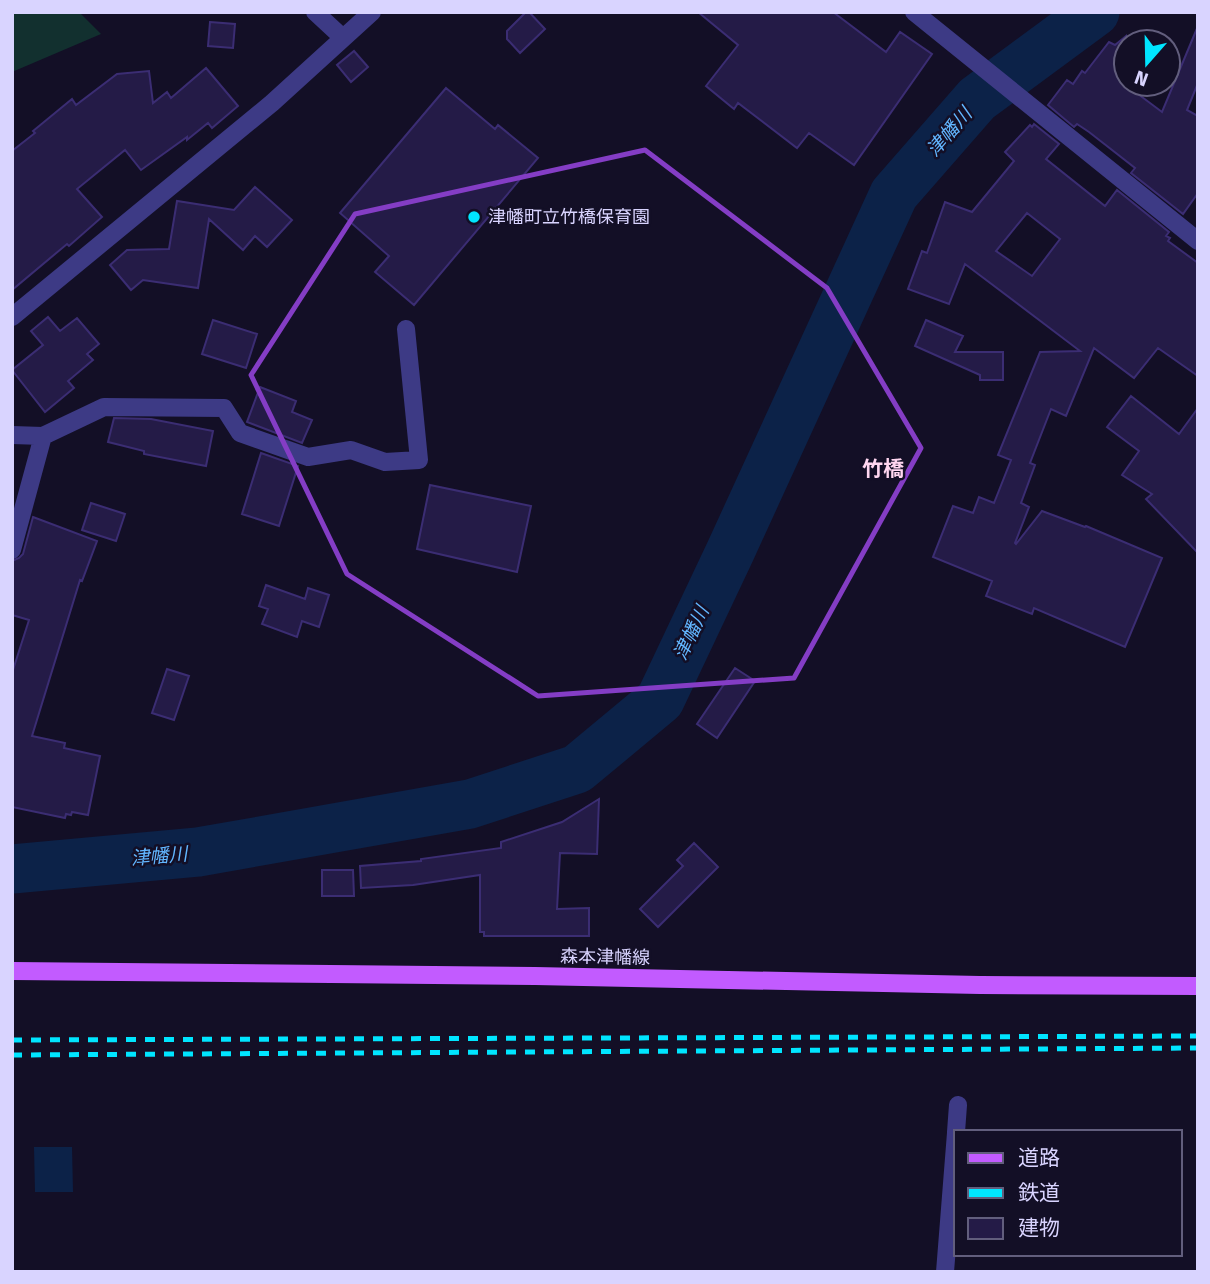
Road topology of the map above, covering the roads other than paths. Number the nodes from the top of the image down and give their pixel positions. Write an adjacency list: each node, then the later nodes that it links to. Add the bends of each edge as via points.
1 (315, 12): 4 (street)
2 (372, 12): 4 (street)
3 (914, 12): 5 (street)
4 (343, 38): 6 (street, via 272,103)
5 (1198, 241)
6 (12, 317)
7 (407, 330): 9 (street, via 419,460 385,463 351,450 308,457 240,433 224,408 104,407)
8 (12, 435): 9 (street)
9 (43, 436): 10 (street)
10 (12, 550)
11 (12, 971): 12 (main road, 森本津幡線)
12 (1198, 986)
13 (958, 1105): 14 (street)
14 (956, 1130)
15 (954, 1157): 16 (street)
16 (945, 1272)

